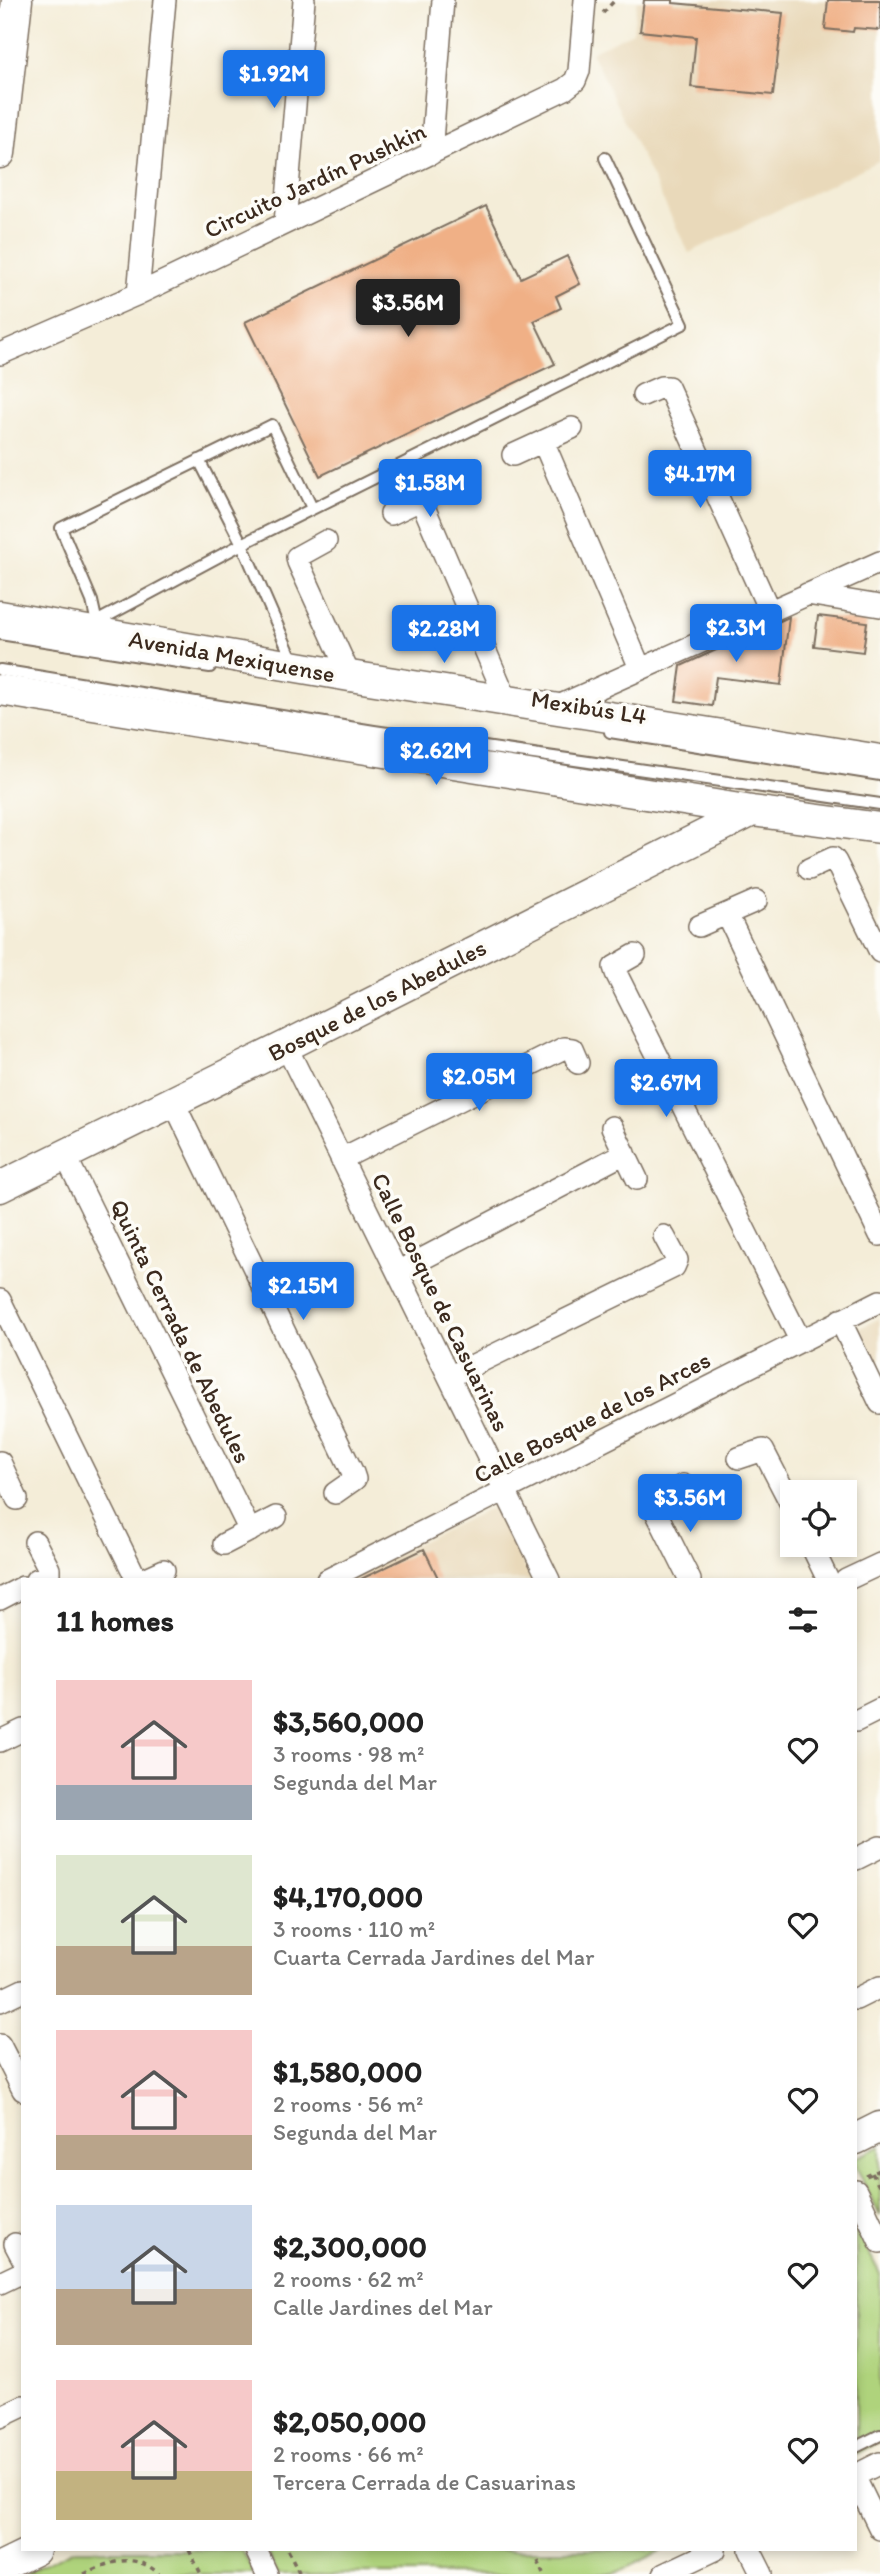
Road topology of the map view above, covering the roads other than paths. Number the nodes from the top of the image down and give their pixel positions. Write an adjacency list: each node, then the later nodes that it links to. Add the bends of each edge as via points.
1 (17, 0): 6 (main road)
2 (165, 0): 10 (street)
3 (304, 0): 9 (street)
4 (443, 0): 7 (street)
5 (585, 0): 7 (street, Circuito Jardín Pushkin, via 575,81)
6 (0, 153)
7 (431, 154): 9 (street, Circuito Jardín Pushkin)
8 (605, 158): 19 (lane, via 683,324)
9 (285, 223): 10 (street, Circuito Jardín Pushkin)
10 (138, 293): 11 (street, Circuito Jardín Pushkin)
11 (0, 354)
12 (643, 396): 26 (street, via 668,387)
13 (572, 428): 14 (street)
14 (543, 441): 15 (street); 31 (street)
15 (513, 455)
16 (199, 460): 19 (lane, via 272,425); 22 (lane); 28 (lane, via 61,528)
17 (450, 486): 18 (street)
18 (421, 500): 20 (street); 36 (street)
19 (312, 509): 22 (lane)
20 (391, 514)
21 (326, 541): 34 (street, via 297,557)
22 (242, 544): 28 (lane); 30 (lane)
23 (880, 562): 24 (street)
24 (807, 594): 25 (street); 26 (street)
25 (880, 606)
26 (769, 610): 31 (street)
27 (0, 616): 28 (main road, Avenida Mexiquense)
28 (98, 628): 30 (main road, Avenida Mexiquense)
29 (0, 634): 33 (lane)
30 (296, 667): 34 (main road, Avenida Mexiquense)
31 (640, 668): 37 (street)
32 (0, 670): 41 (lane, via 374,731)
33 (228, 670)
34 (349, 676): 36 (main road, Avenida Mexiquense)
35 (0, 690): 42 (main road)
36 (507, 701): 37 (main road, Avenida Mexiquense)
37 (554, 708): 39 (main road, Avenida Mexiquense)
38 (604, 731): 40 (lane, Mexibús L4)
39 (880, 760)
40 (880, 775)
41 (880, 804)
42 (752, 811): 43 (main road); 50 (main road, Bosque de los Abedules)
43 (880, 828)
44 (809, 869): 48 (street, via 833,858)
45 (756, 901): 46 (street)
46 (727, 914): 47 (street); 59 (street)
47 (699, 926)
48 (880, 952)
49 (635, 955): 65 (street, via 619,962 614,967 616,973)
50 (286, 1046): 52 (main road, Bosque de los Abedules); 56 (street, Calle Bosque de Casuarinas)
51 (578, 1063): 56 (street, via 572,1049 564,1048)
52 (173, 1101): 55 (main road, Bosque de los Abedules); 73 (street, via 353,1473 350,1485)
53 (612, 1126): 54 (street)
54 (625, 1153): 57 (street); 61 (street)
55 (65, 1155): 58 (main road, Bosque de los Abedules); 76 (street, Quinta Cerrada de Abedules)
56 (341, 1159): 61 (street, Calle Bosque de Casuarinas)
57 (637, 1179)
58 (0, 1187)
59 (880, 1235)
60 (664, 1236): 66 (street, via 677,1260 674,1267)
61 (398, 1271): 66 (street, Calle Bosque de Casuarinas)
62 (0, 1300): 83 (street)
63 (880, 1301): 64 (street, Calle Bosque de los Arces)
64 (840, 1320): 65 (street, Calle Bosque de los Arces); 67 (street)
65 (800, 1340): 72 (street, Calle Bosque de los Arces)
66 (449, 1377): 72 (street, Calle Bosque de Casuarinas)
67 (880, 1403)
68 (739, 1458): 70 (street, via 763,1450)
69 (2, 1471): 74 (street)
70 (780, 1483)
71 (683, 1485): 87 (street, via 659,1499 654,1508)
72 (505, 1491): 85 (street, Calle Bosque de los Arces); 86 (street, Calle Bosque de Casuarinas)
73 (335, 1493)
74 (18, 1499)
75 (276, 1517): 76 (street)
76 (250, 1531): 78 (street)
77 (35, 1542): 82 (street, via 49,1569)
78 (224, 1544)
79 (817, 1557): 88 (street)
80 (880, 1564): 89 (street)
81 (164, 1570): 84 (street)
82 (40, 1578)
83 (136, 1578)
84 (146, 1578)
85 (331, 1578)
86 (548, 1578)
87 (689, 1578)
88 (827, 1578)
89 (850, 1578)
90 (21, 1588): 91 (street)
91 (0, 1599)
92 (880, 1709): 93 (street)
93 (857, 1720)
94 (21, 1731): 95 (street)
95 (0, 1741)
96 (880, 1847): 97 (street)
97 (857, 1858)
98 (880, 1987): 100 (street)
99 (21, 1991): 101 (street)
100 (857, 1998)
101 (0, 2001)
102 (0, 2045): 103 (street)
103 (21, 2086)
104 (880, 2127): 105 (main road)
105 (857, 2138)
106 (857, 2193): 107 (street)
107 (880, 2242)
108 (21, 2274): 109 (street)
109 (0, 2283)
110 (21, 2407): 111 (street)
111 (0, 2417)
112 (880, 2435): 113 (lane)
113 (857, 2446)
114 (880, 2463): 115 (street)
115 (857, 2476)
116 (857, 2479): 117 (street)
117 (880, 2529)
118 (33, 2551): 122 (main road)
119 (256, 2551): 123 (street)
120 (713, 2551): 124 (street)
121 (750, 2551): 125 (street)
122 (0, 2567)
123 (267, 2574)
124 (664, 2574)
125 (762, 2574)

